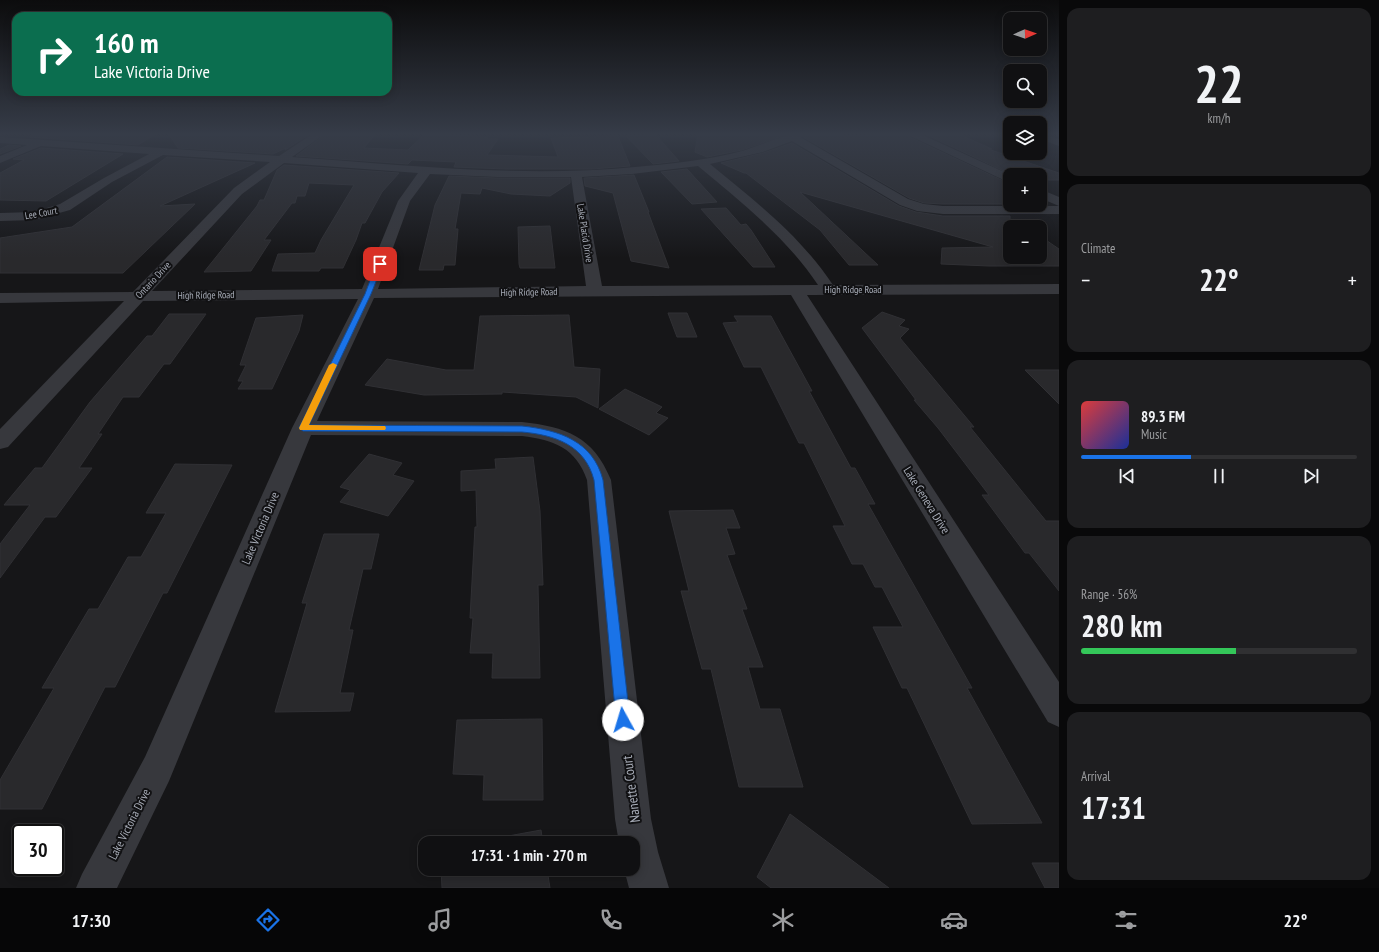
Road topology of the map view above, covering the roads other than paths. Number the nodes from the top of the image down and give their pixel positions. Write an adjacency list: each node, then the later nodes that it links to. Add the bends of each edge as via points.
1 (118, 174): 12 (street, Lee Court, via 65,207 34,216)
2 (261, 174): 18 (street, Ontario Drive, via 238,192)
3 (423, 174): 17 (street, Lake Victoria Drive, via 406,197)
4 (495, 174): 5 (street)
5 (544, 174)
6 (576, 174): 16 (street, Lake Placid Drive)
7 (715, 174): 15 (street, via 777,226 814,268)
8 (860, 174): 11 (street, via 904,202 922,208)
9 (1047, 196): 10 (street)
10 (1059, 202)
11 (1059, 210)
12 (0, 217)
13 (794, 289): 15 (street, High Ridge Road); 16 (street, High Ridge Road); 22 (street, Lake Geneva Drive)
14 (1059, 289): 15 (street, High Ridge Road)
15 (828, 290)
16 (594, 291): 17 (street, High Ridge Road)
17 (368, 294): 18 (street, High Ridge Road); 20 (street, Lake Victoria Drive)
18 (138, 296): 19 (street, High Ridge Road); 21 (street, Ontario Drive)
19 (0, 298)
20 (303, 428): 23 (street, Lake Victoria Drive, via 156,769); 24 (street, Nanette Court, via 522,429 555,435 577,446 588,456 598,480 633,819)
21 (2, 439)
22 (1059, 711)
23 (96, 888)
24 (649, 888)

